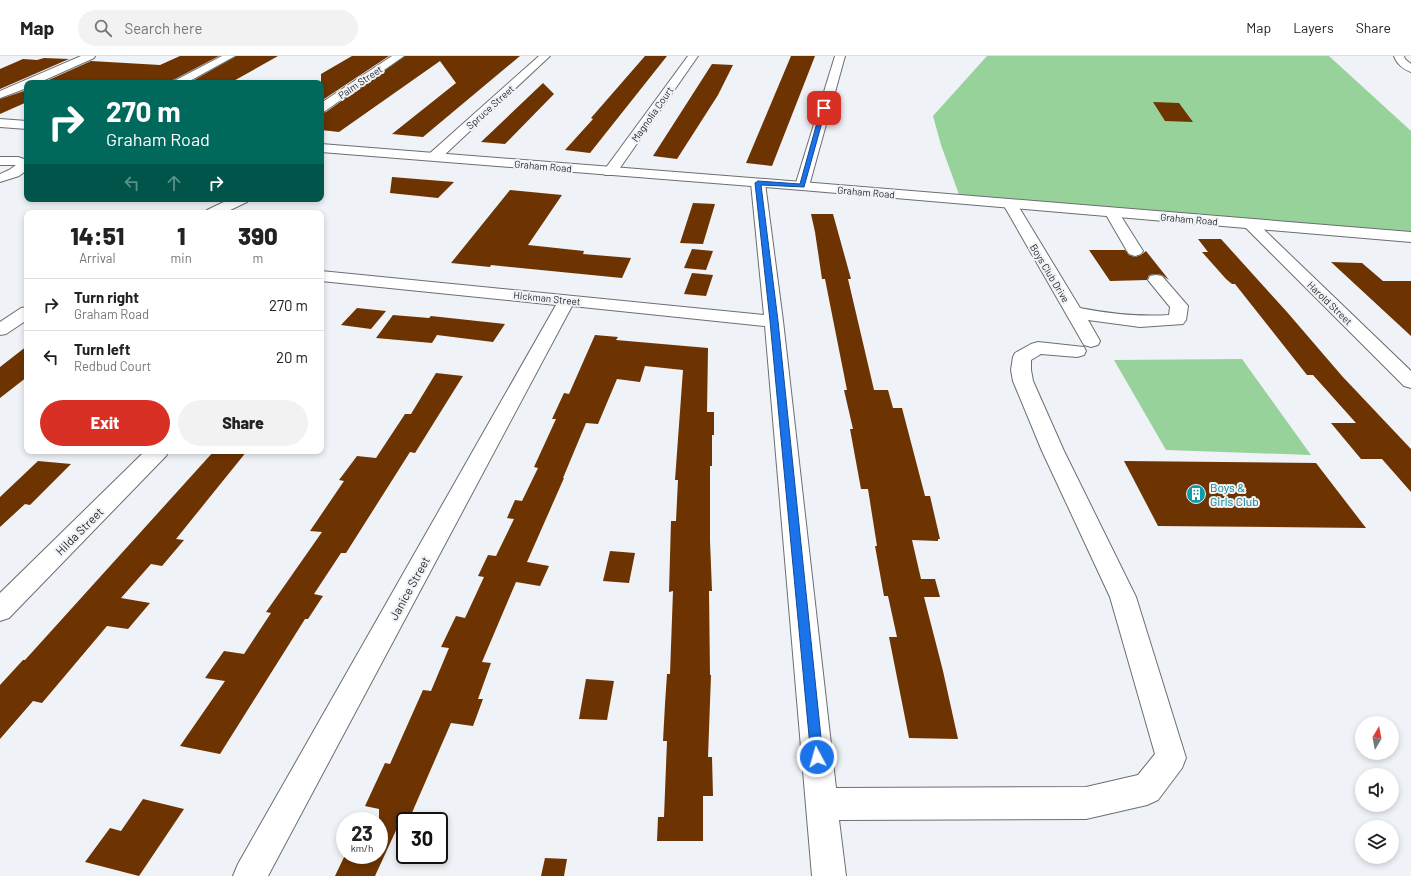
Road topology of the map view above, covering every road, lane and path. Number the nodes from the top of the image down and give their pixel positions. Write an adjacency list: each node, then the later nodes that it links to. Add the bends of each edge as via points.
1 (90, 56): 9 (street)
2 (230, 56): 10 (street)
3 (399, 56): 13 (street, Palm Street)
4 (545, 56): 17 (street, Spruce Street)
5 (694, 56): 19 (street, Magnolia Court)
6 (840, 56): 22 (street)
7 (1400, 56): 8 (street, via 1400,60)
8 (1411, 69)
9 (35, 80)
10 (184, 80)
11 (24, 85): 12 (street)
12 (0, 96)
13 (324, 106)
14 (0, 122): 15 (street)
15 (24, 125)
16 (324, 148): 17 (street, Graham Road)
17 (434, 158): 19 (street, Graham Road)
18 (0, 162): 20 (street, via 24,163 20,170)
19 (610, 172): 21 (street, Graham Road)
20 (0, 178)
21 (758, 183): 22 (street, Graham Road); 35 (street)
22 (802, 186): 24 (street, Graham Road)
23 (236, 202): 25 (street)
24 (1010, 204): 26 (street, Graham Road); 33 (street, Boys Club Drive)
25 (218, 210)
26 (1112, 213): 27 (street, Graham Road); 29 (street)
27 (1250, 224): 28 (street, Graham Road); 37 (street, Harold Street)
28 (1411, 237)
29 (1135, 251)
30 (324, 280): 32 (street, Hickman Street)
31 (1156, 280): 33 (street, via 1179,306 1177,320 1140,322)
32 (567, 300): 35 (street, Hickman Street); 41 (street, Janice Street)
33 (1074, 312): 40 (street, Boys Club Drive, via 1084,346 1038,348 1022,357 1023,381 1053,451 1123,597 1171,758 1147,789 1086,803)
34 (24, 314): 36 (street)
35 (774, 321): 40 (street)
36 (0, 330)
37 (1411, 382)
38 (155, 454): 39 (street, Hilda Street)
39 (0, 610)
40 (822, 804): 42 (street)
41 (250, 876)
42 (828, 876)

